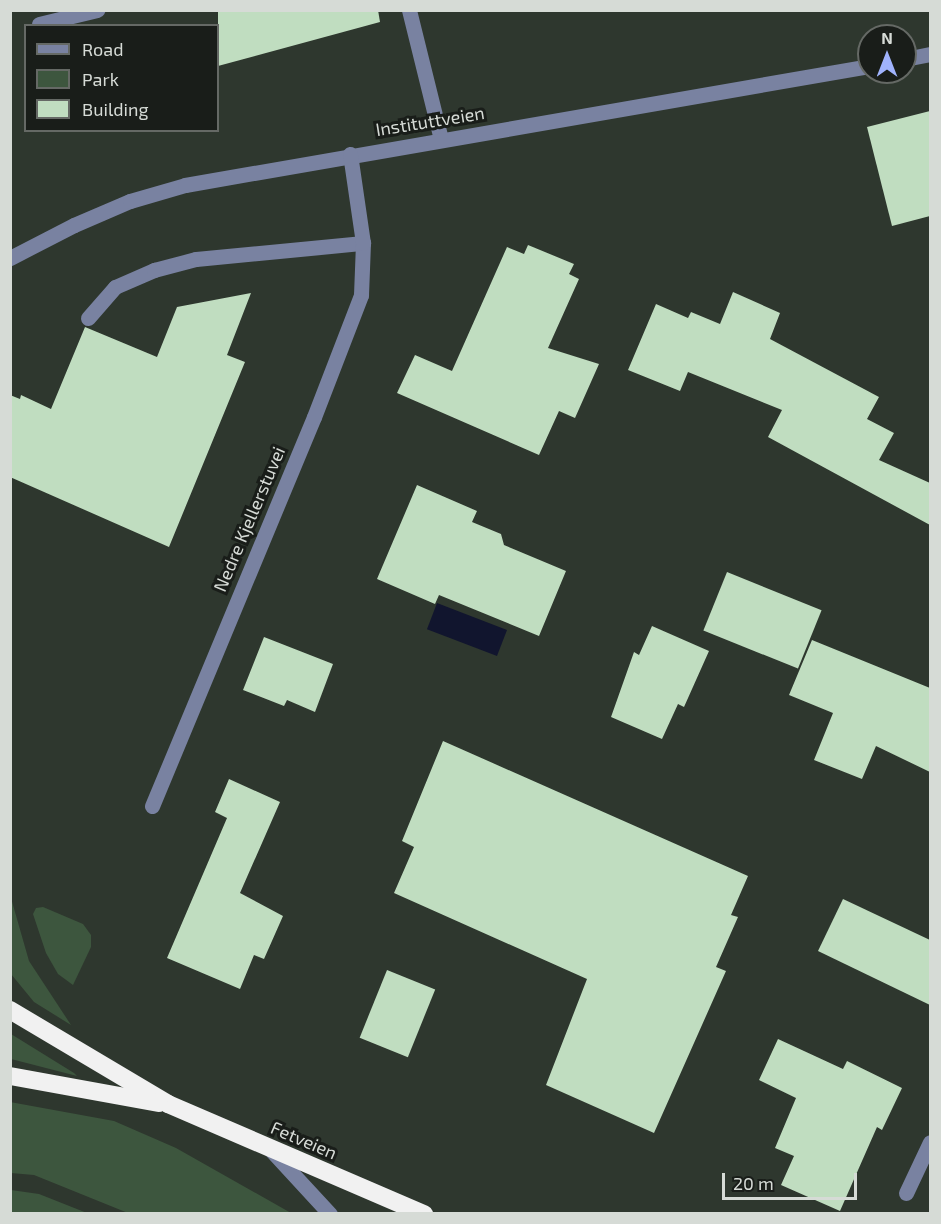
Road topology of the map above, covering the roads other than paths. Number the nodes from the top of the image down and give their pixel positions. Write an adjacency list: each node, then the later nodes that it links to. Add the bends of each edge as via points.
1 (97, 10): 3 (street)
2 (410, 10): 5 (street)
3 (39, 24)
4 (857, 68): 5 (street, Instituttveien)
5 (441, 139): 6 (street, Instituttveien)
6 (350, 154): 7 (street, Nedre Kjellerstuvei); 8 (street, Instituttveien, via 219,178 130,201)
7 (363, 243): 9 (street, via 196,259 154,270 115,287); 10 (street, Nedre Kjellerstuvei, via 361,294)
8 (10, 258)
9 (88, 318)
10 (152, 806)
11 (10, 1010): 13 (highway, Fetveien)
12 (10, 1076): 13 (highway, Fetveien)
13 (168, 1104): 15 (highway, Fetveien)
14 (930, 1142): 16 (street)
15 (269, 1148): 17 (street); 18 (highway, Fetveien)
16 (906, 1193)
17 (330, 1214)
18 (424, 1214)

